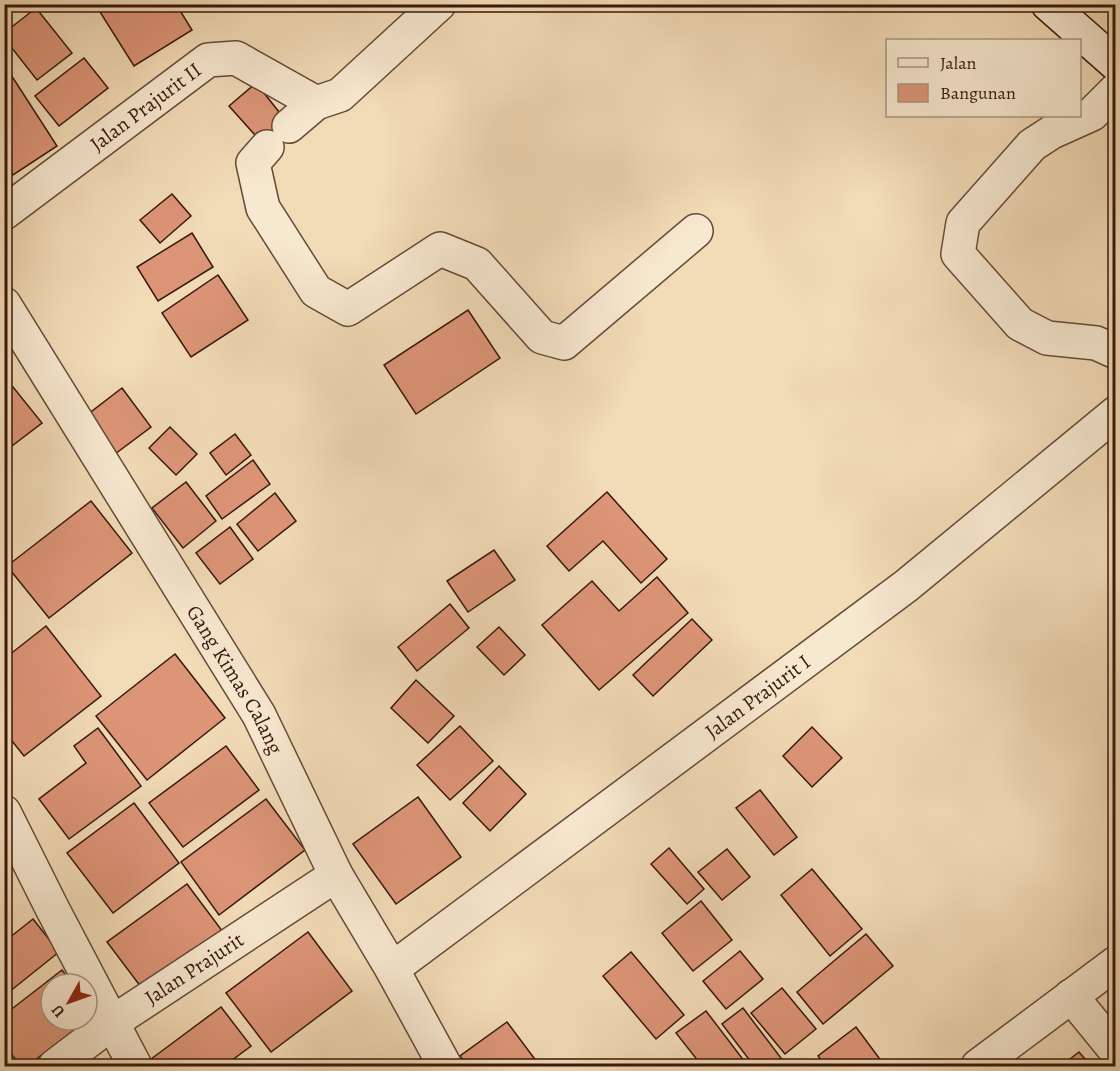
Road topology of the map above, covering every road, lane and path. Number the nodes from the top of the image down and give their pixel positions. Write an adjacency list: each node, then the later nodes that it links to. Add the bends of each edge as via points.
1 (439, 4): 5 (street, via 340,95)
2 (1048, 4): 3 (street)
3 (1116, 64)
4 (1116, 90): 9 (street, via 1092,114 1032,145 963,223 958,254 1020,324 1047,338 1096,343)
5 (316, 103): 6 (street, Jalan Prajurit II, via 236,58 208,60); 7 (street, via 253,163 263,208 316,291 348,309 440,249 477,264 542,337 564,343)
6 (4, 213)
7 (696, 231)
8 (4, 304): 12 (street, Gang Kimas Calang, via 259,715)
9 (1116, 352)
10 (1116, 413): 14 (street, Jalan Prajurit I, via 906,586)
11 (4, 812): 16 (street)
12 (336, 875): 14 (street, Gang Kimas Calang); 16 (street, Jalan Prajurit)
13 (1116, 963): 15 (street)
14 (392, 969): 20 (street, Gang Kimas Calang)
15 (1071, 996): 17 (street); 21 (street)
16 (113, 1022): 18 (street, Jalan Prajurit); 19 (street)
17 (1116, 1052)
18 (55, 1066)
19 (135, 1066)
20 (445, 1066)
21 (978, 1066)

